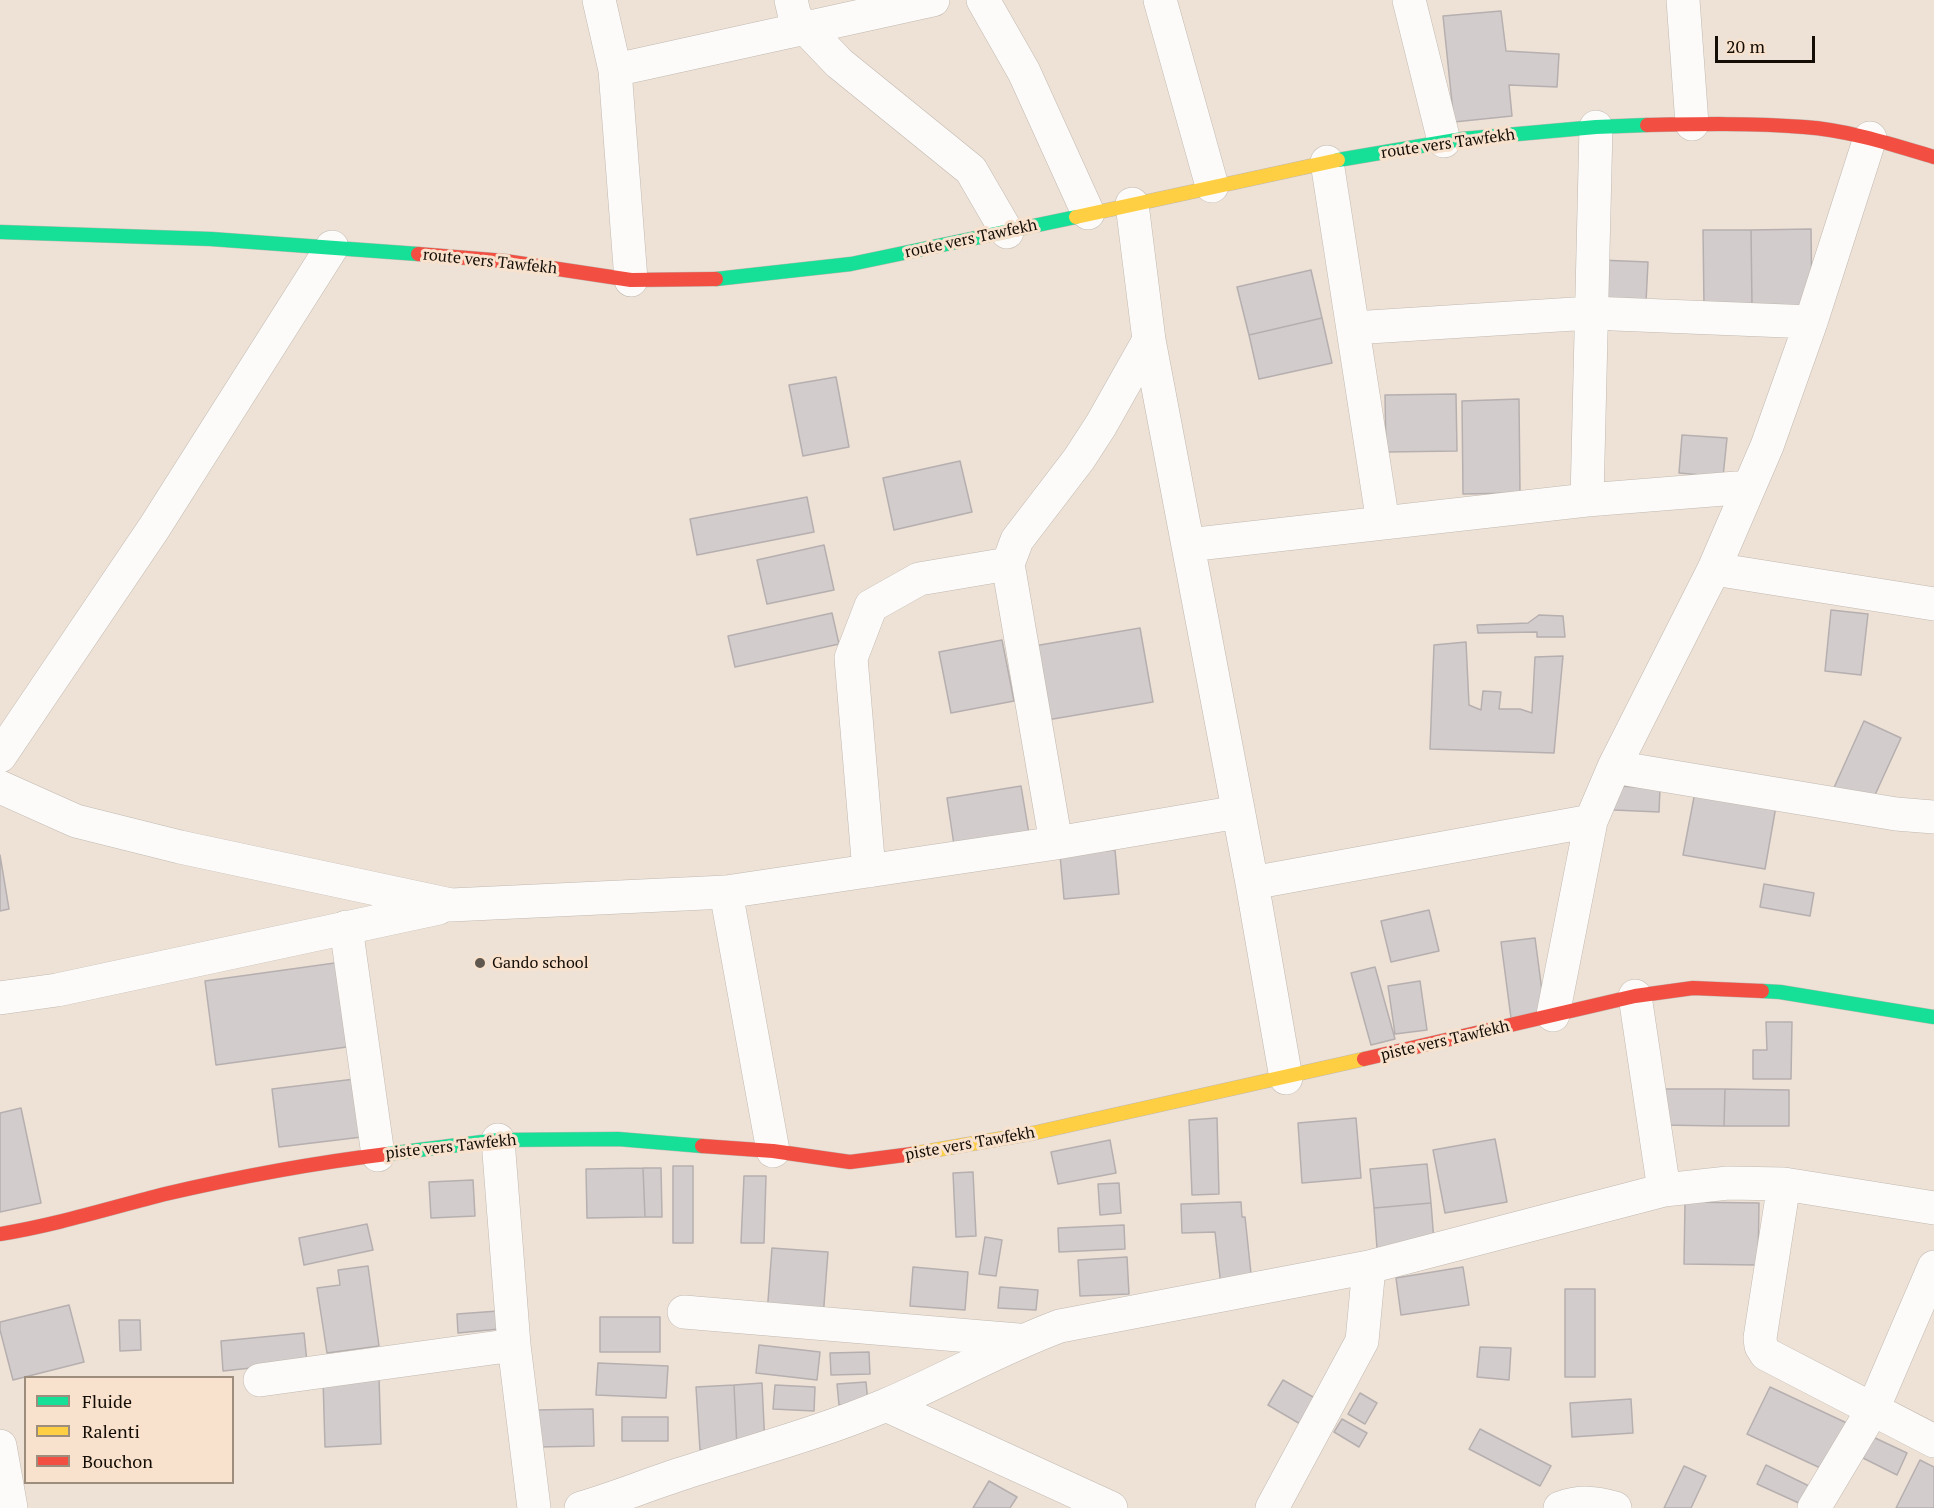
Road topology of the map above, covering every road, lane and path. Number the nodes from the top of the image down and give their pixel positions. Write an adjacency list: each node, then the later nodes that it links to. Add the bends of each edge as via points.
1 (599, 0): 8 (street)
2 (933, 0): 7 (street)
3 (983, 0): 17 (street, via 1024,72)
4 (1160, 0): 15 (street)
5 (1409, 0): 12 (street)
6 (1683, 0): 9 (street)
7 (799, 14): 8 (street); 19 (street, via 839,63 971,170)
8 (615, 70): 21 (street)
9 (1692, 124): 10 (street, route vers Tawfekh); 11 (street, route vers Tawfekh, via 1805,127)
10 (1596, 127): 12 (street, route vers Tawfekh); 22 (street)
11 (1870, 138): 13 (street, route vers Tawfekh); 23 (street)
12 (1444, 141): 14 (street, route vers Tawfekh)
13 (1934, 157)
14 (1328, 162): 15 (street, route vers Tawfekh); 24 (street)
15 (1212, 186): 16 (street, route vers Tawfekh)
16 (1132, 204): 17 (street, route vers Tawfekh); 25 (street)
17 (1088, 213): 19 (street, route vers Tawfekh)
18 (0, 232): 20 (street, route vers Tawfekh)
19 (1007, 232): 21 (street, route vers Tawfekh, via 829,267 729,279)
20 (333, 247): 21 (street, route vers Tawfekh, via 505,261); 33 (street, via 154,528)
21 (631, 280)
22 (1590, 313): 23 (street); 24 (street); 27 (street)
23 (1811, 322): 26 (street)
24 (1353, 328): 28 (street)
25 (1149, 340): 29 (street); 30 (street, via 1079,459 1017,540)
26 (1749, 487): 27 (street); 31 (street)
27 (1587, 500): 28 (street)
28 (1383, 523): 29 (street)
29 (1188, 545): 36 (street)
30 (1008, 564): 39 (street); 40 (street, via 919,579 871,606 851,658)
31 (1714, 569): 32 (street); 34 (street)
32 (1934, 604)
33 (0, 756)
34 (1614, 767): 37 (street); 38 (street)
35 (0, 787): 43 (street, via 76,821)
36 (1238, 812): 39 (street); 41 (street)
37 (1934, 817)
38 (1591, 821): 41 (street); 47 (street)
39 (1056, 843): 40 (street)
40 (868, 871): 42 (street)
41 (1252, 883): 49 (street)
42 (726, 892): 43 (street); 51 (street)
43 (451, 905): 44 (street)
44 (345, 927): 46 (street, via 57,990); 52 (street)
45 (1635, 996): 47 (street, piste vers Tawfekh); 48 (street, piste vers Tawfekh, via 1693,988 1780,992); 54 (street)
46 (0, 998)
47 (1553, 1015): 49 (street, piste vers Tawfekh)
48 (1934, 1017)
49 (1286, 1078): 51 (street, piste vers Tawfekh, via 1034,1134 901,1156 850,1162)
50 (498, 1140): 51 (street, piste vers Tawfekh, via 618,1139); 52 (street, piste vers Tawfekh); 61 (street)
51 (773, 1151)
52 (378, 1155): 56 (street, piste vers Tawfekh, via 326,1161 167,1194)
53 (1784, 1184): 54 (street, via 1728,1183); 55 (street); 64 (street, via 1761,1346 1766,1354)
54 (1664, 1190): 57 (street)
55 (1934, 1208)
56 (0, 1234)
57 (1369, 1267): 60 (street, via 1060,1326); 72 (street, via 1362,1341)
58 (1934, 1268): 64 (street)
59 (684, 1312): 60 (street)
60 (1020, 1341): 63 (street)
61 (514, 1345): 62 (street); 69 (street)
62 (260, 1380)
63 (886, 1405): 67 (street, via 794,1440 683,1473); 71 (street)
64 (1873, 1409): 65 (street); 75 (street)
65 (1934, 1441)
66 (0, 1446): 68 (street)
67 (615, 1503): 70 (street)
68 (11, 1508)
69 (534, 1508)
70 (581, 1508)
71 (1111, 1508)
72 (1272, 1508)
73 (1560, 1508): 74 (street, via 1591,1502)
74 (1615, 1508)
75 (1814, 1508)

